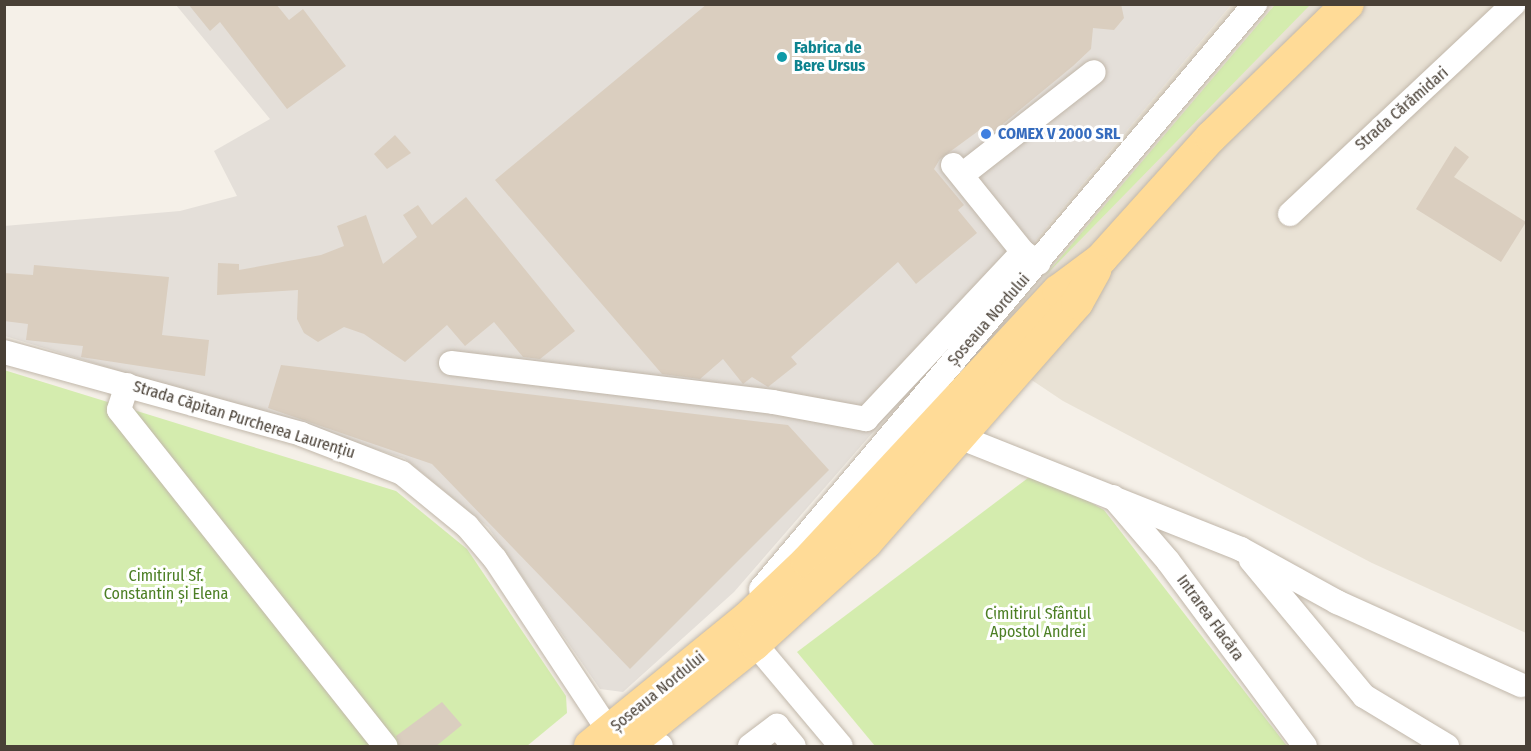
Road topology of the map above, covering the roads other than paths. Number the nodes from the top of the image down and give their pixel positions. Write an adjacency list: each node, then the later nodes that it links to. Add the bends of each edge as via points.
1 (1255, 4): 6 (street, Șoseaua Nordului)
2 (1348, 4): 7 (main road, Șoseaua Nordului, via 1211,137)
3 (1514, 4): 5 (street, Strada Cărămidari)
4 (1094, 72): 6 (street, via 957,170)
5 (1290, 214)
6 (1031, 257): 9 (street, via 866,419 774,402); 14 (street, Șoseaua Nordului)
7 (1101, 259): 11 (main road, Șoseaua Nordului, via 1077,303); 14 (main road, Șoseaua Nordului, via 1058,291 871,496)
8 (4, 352): 10 (street, Strada Căpitan Purcherea Laurențiu)
9 (451, 363)
10 (127, 385): 18 (street, Strada Căpitan Purcherea Laurențiu, via 301,434 411,480 467,526 495,559); 19 (street, via 119,410)
11 (962, 438): 12 (street); 15 (main road, Șoseaua Nordului, via 867,543)
12 (1109, 493): 13 (street); 24 (street, Intrarea Flacăra, via 1168,561)
13 (1241, 549): 16 (street, via 1337,602); 25 (street, via 1364,696)
14 (725, 636): 18 (main road, Șoseaua Nordului)
15 (755, 644): 17 (street); 18 (main road, Șoseaua Nordului)
16 (1521, 685)
17 (825, 727): 22 (street); 23 (street)
18 (625, 742)
19 (384, 747)
20 (750, 747): 21 (street, via 777,726)
21 (794, 747)
22 (801, 747)
23 (841, 747)
24 (1305, 747)
25 (1447, 747)

